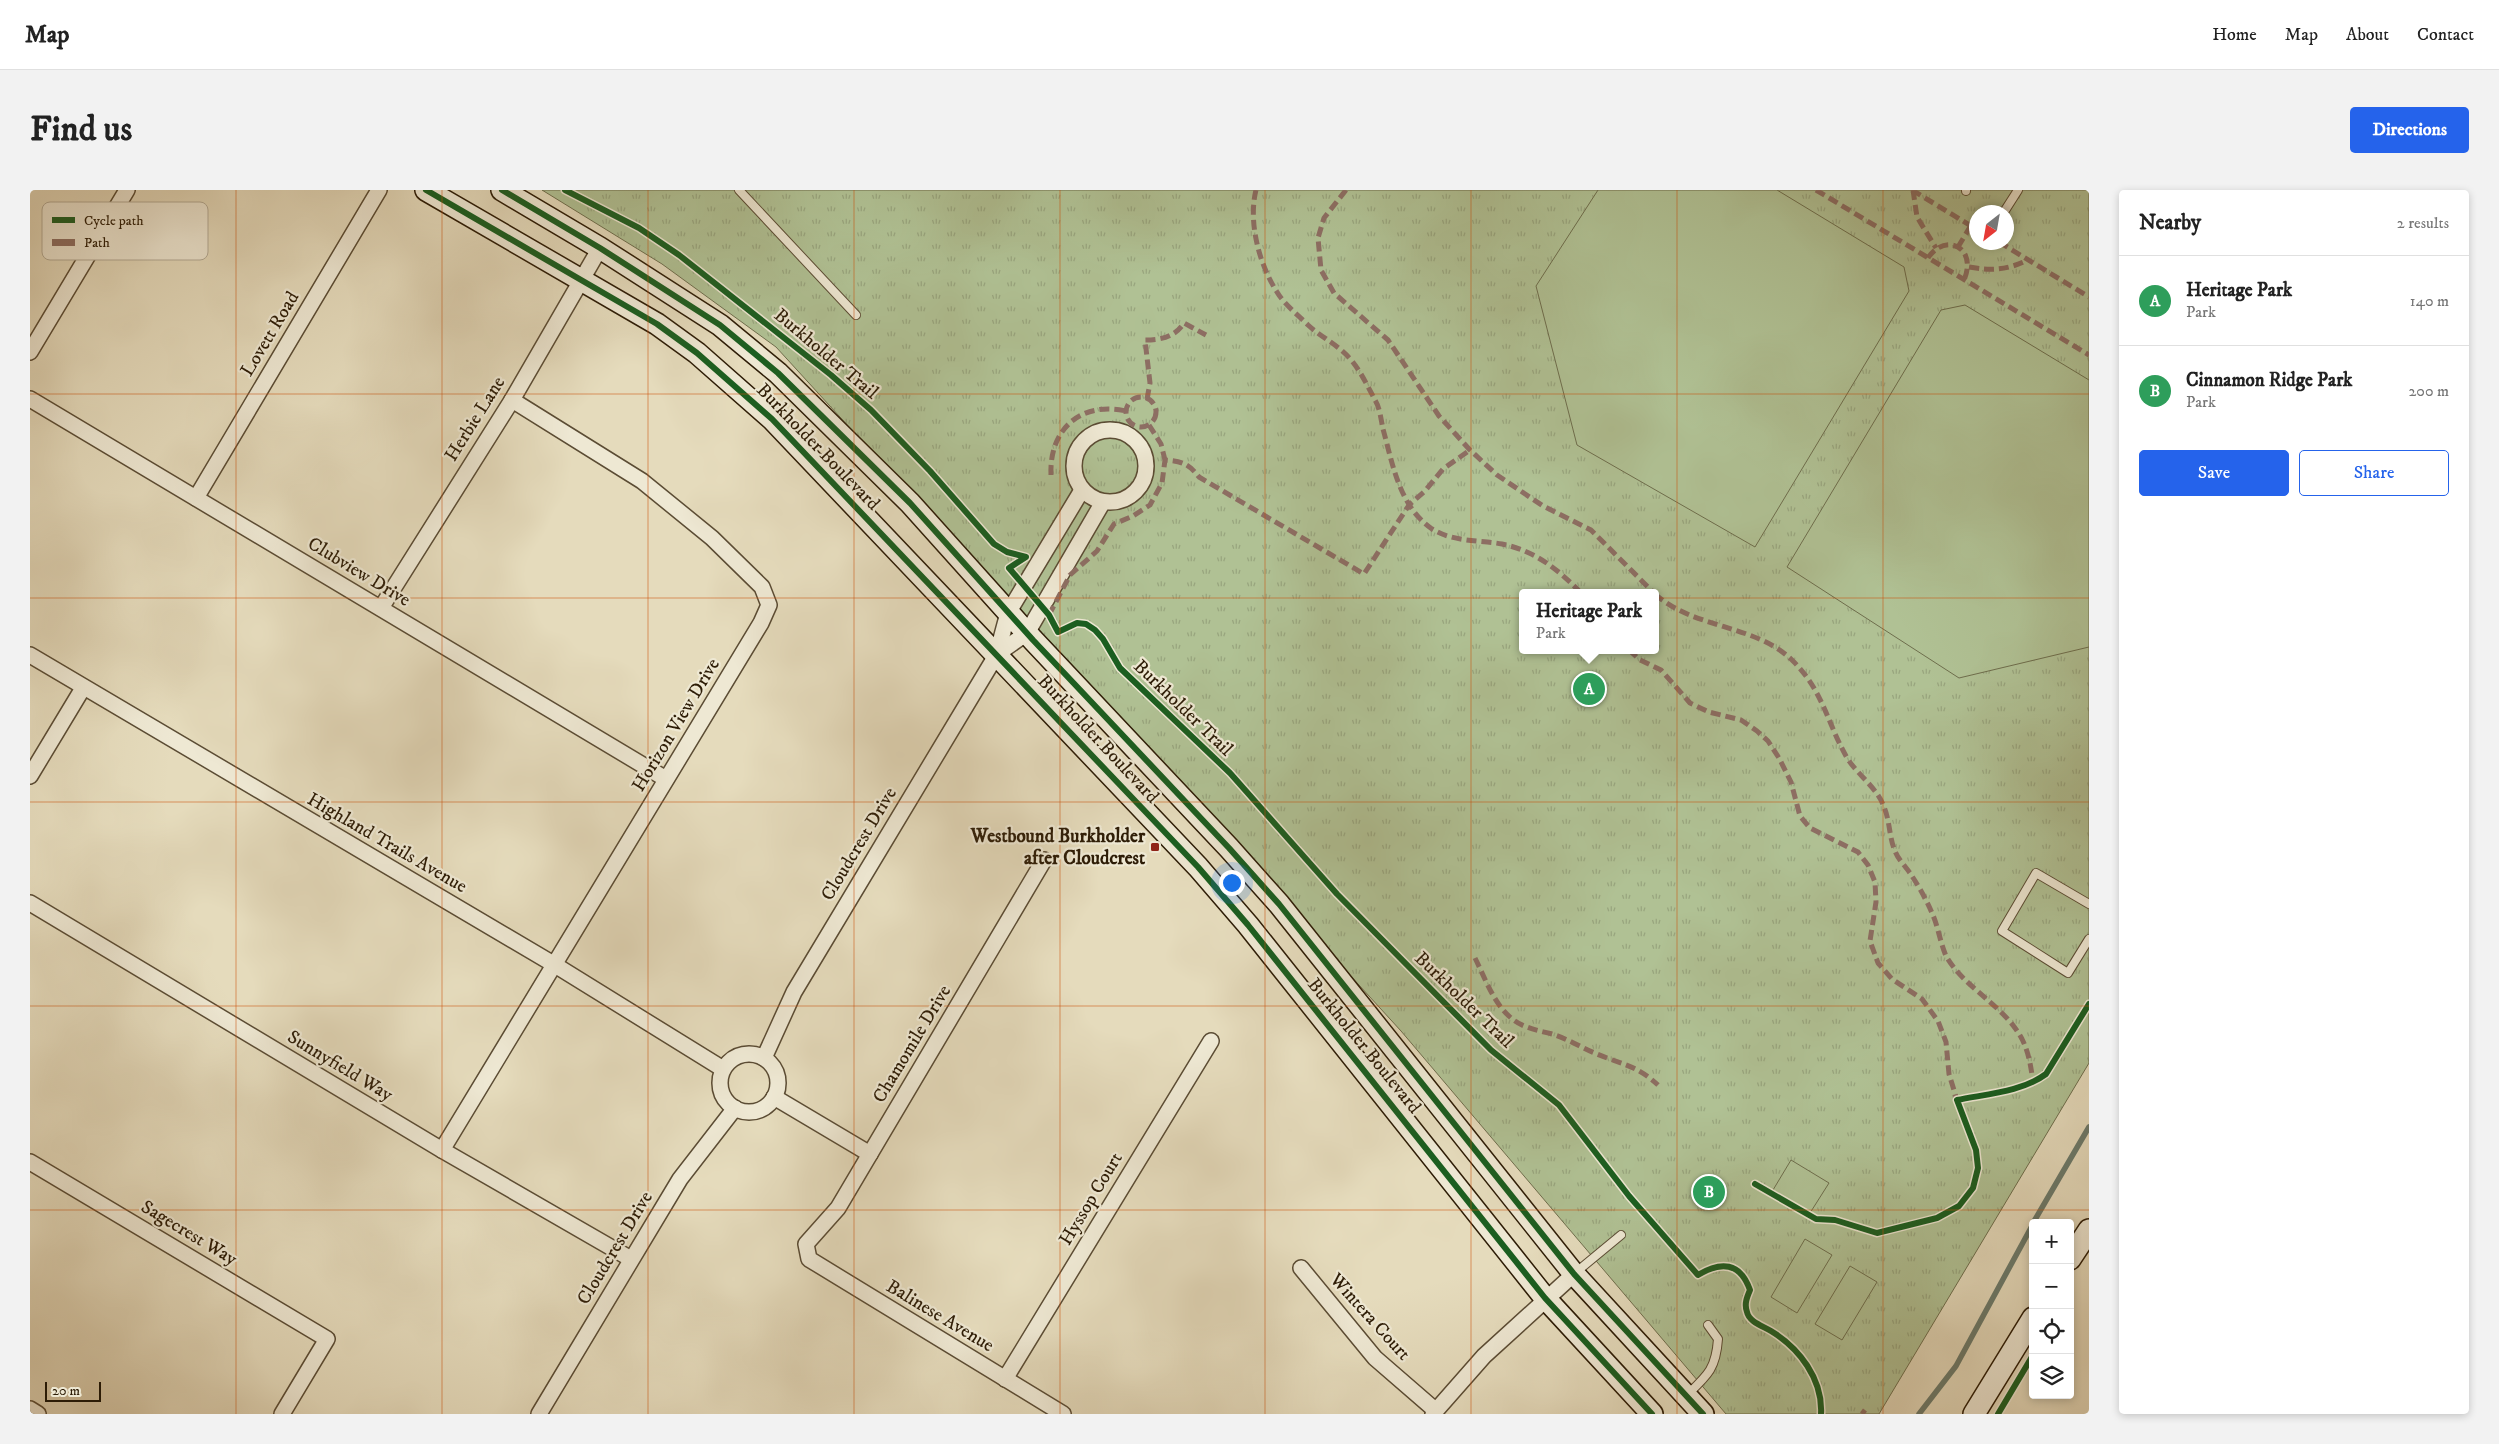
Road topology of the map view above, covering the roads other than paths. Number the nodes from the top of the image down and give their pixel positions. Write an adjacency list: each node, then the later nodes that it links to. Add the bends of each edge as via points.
1 (126, 190): 7 (street)
2 (379, 190): 17 (street, Lovett Road)
3 (426, 190): 11 (main road, Burkholder Boulevard)
4 (502, 190): 9 (main road, Burkholder Boulevard)
5 (738, 190): 12 (lane)
6 (2018, 190): 8 (lane)
7 (119, 202)
8 (2008, 205)
9 (600, 248): 11 (street, Herbie Lane); 20 (main road, Burkholder Boulevard, via 720,325 778,373 910,504)
10 (85, 260): 13 (street)
11 (581, 279): 15 (street, Herbie Lane); 22 (main road, Burkholder Boulevard, via 657,324 736,385)
12 (856, 315)
13 (30, 352)
14 (30, 399): 17 (street, Clubview Drive)
15 (512, 400): 19 (street, Herbie Lane); 26 (street, Horizon View Drive, via 642,481 712,538 762,586 769,605 762,623)
16 (1082, 490): 18 (street); 18 (street, via 1076,481 1074,460 1083,441 1096,432 1111,430 1131,436 1144,453 1146,463 1142,483 1126,499); 20 (street, Cloudcrest Drive)
17 (196, 498): 19 (street, Clubview Drive)
18 (1103, 502): 21 (street, Cloudcrest Drive)
19 (381, 608): 26 (street, Clubview Drive)
20 (1008, 613): 21 (main road, Burkholder Boulevard); 22 (street, Cloudcrest Drive)
21 (1027, 634): 22 (street, Cloudcrest Drive); 46 (main road, Burkholder Boulevard, via 1279,904)
22 (997, 654): 33 (street, Cloudcrest Drive, via 794,992); 47 (main road, Burkholder Boulevard, via 1198,867 1248,925)
23 (30, 655): 24 (street, Highland Trails Avenue)
24 (83, 688): 25 (street); 31 (street, Highland Trails Avenue)
25 (30, 776)
26 (666, 779): 31 (street, Horizon View Drive)
27 (1044, 860): 38 (street, Chamomile Drive)
28 (30, 903): 37 (street, Sunnyfield Way)
29 (2089, 904): 30 (lane, via 2036,873 2002,931 2068,973)
30 (2089, 939)
31 (555, 965): 34 (street, Highland Trails Avenue); 37 (street, Horizon View Drive)
32 (1211, 1040): 50 (street, Hyssop Court)
33 (764, 1058): 34 (street, via 753,1054 741,1055); 35 (street, via 776,1075 778,1086)
34 (723, 1069): 36 (street, via 721,1091)
35 (774, 1097): 36 (street, via 764,1107 750,1112); 38 (street)
36 (735, 1108): 44 (street, Cloudcrest Drive, via 680,1179)
37 (442, 1150): 44 (street, Sunnyfield Way)
38 (870, 1154): 42 (street, Chamomile Drive, via 838,1208)
39 (30, 1162): 55 (street, Sagecrest Way, via 327,1339)
40 (2089, 1230): 43 (main road)
41 (1621, 1235): 46 (lane)
42 (806, 1244): 50 (street, Balinese Avenue, via 809,1259)
43 (2074, 1253)
44 (630, 1259): 56 (street, Cloudcrest Drive)
45 (1301, 1268): 53 (street, Wintera Court, via 1375,1358)
46 (1574, 1274): 47 (street); 51 (main road, Burkholder Boulevard)
47 (1545, 1298): 53 (street, via 1484,1356); 58 (main road, Burkholder Boulevard)
48 (1708, 1325): 51 (lane, via 1718,1339 1717,1356 1710,1373)
49 (2029, 1325): 60 (main road)
50 (1005, 1379): 57 (street, Balinese Avenue)
51 (1686, 1396): 59 (main road, Burkholder Boulevard)
52 (30, 1409): 54 (street)
53 (1434, 1412)
54 (38, 1414)
55 (282, 1414)
56 (539, 1414)
57 (1063, 1414)
58 (1652, 1414)
59 (1702, 1414)
60 (1974, 1414)

